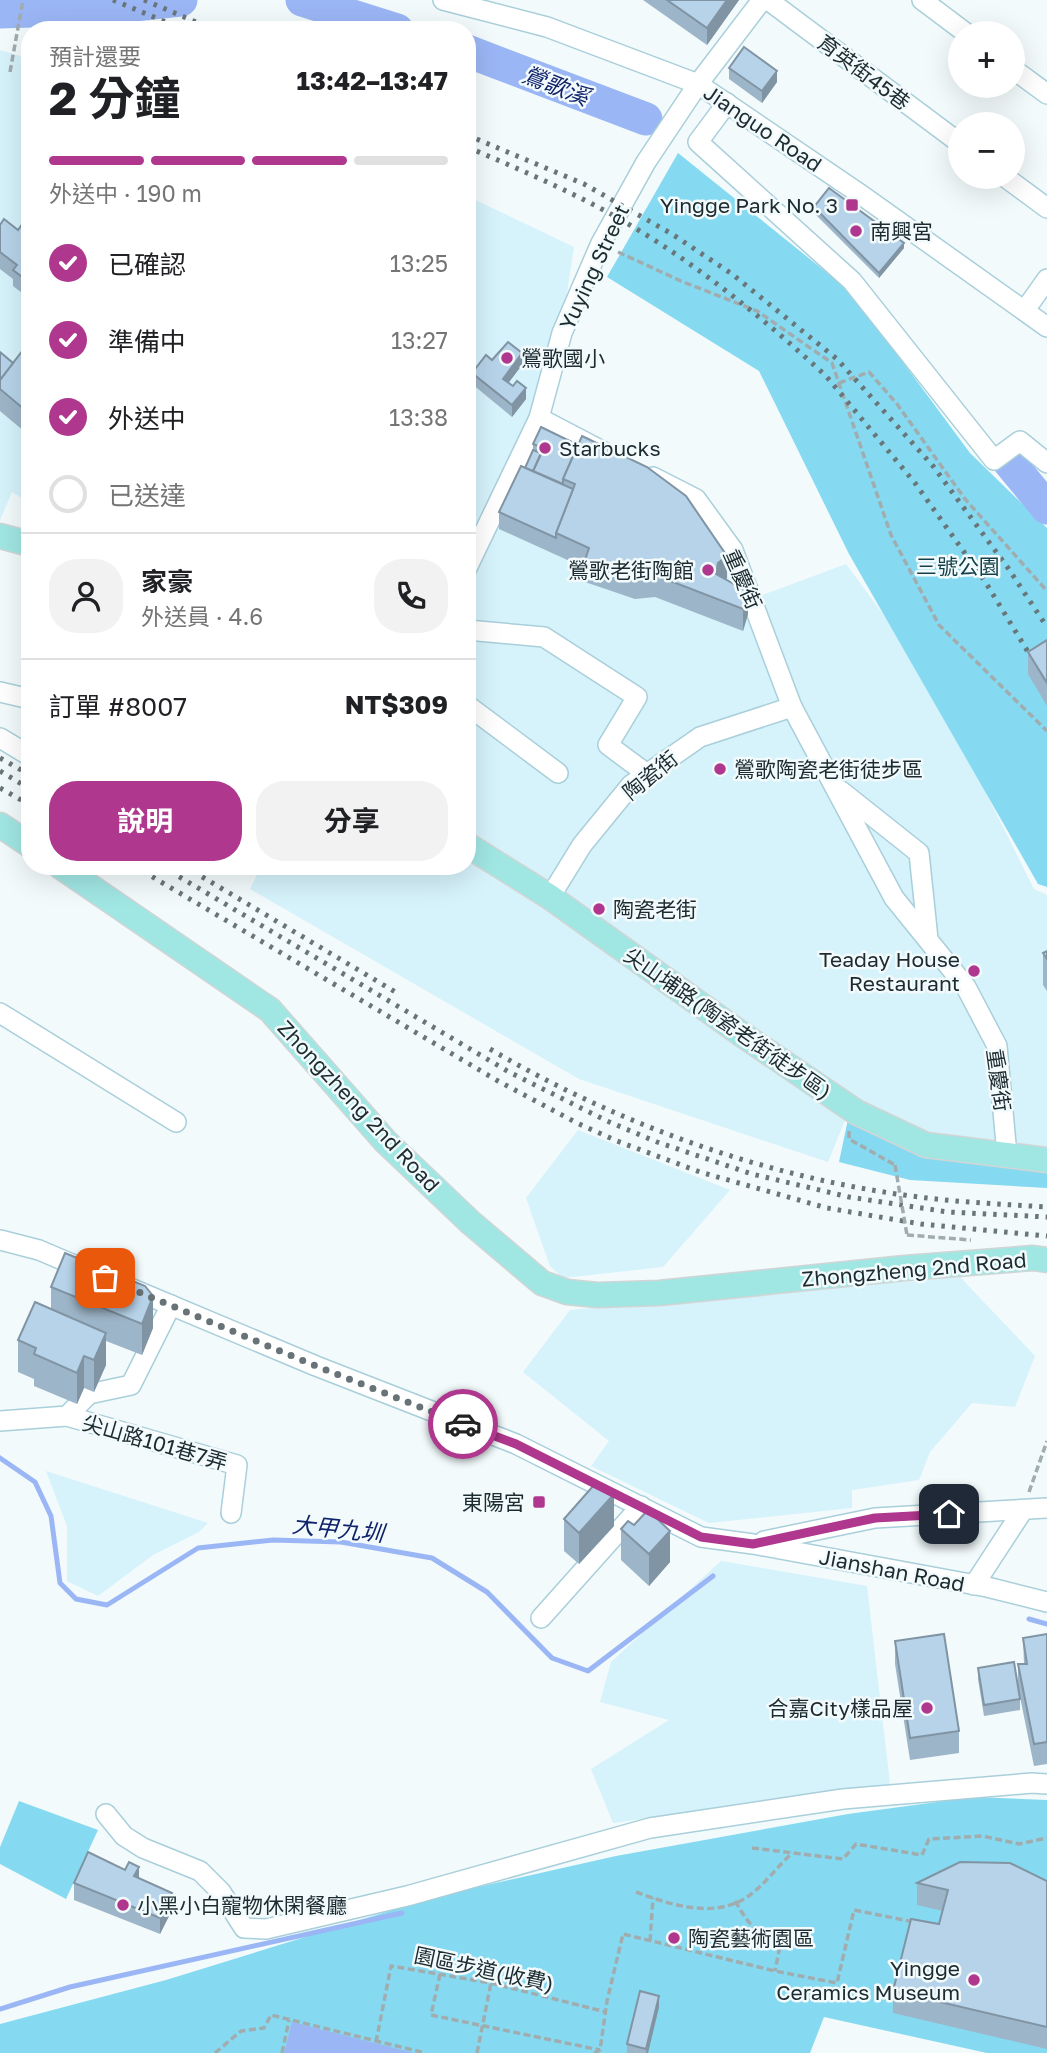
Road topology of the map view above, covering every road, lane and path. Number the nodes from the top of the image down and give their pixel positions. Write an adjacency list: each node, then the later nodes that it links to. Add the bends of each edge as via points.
1 (23, 0): 7 (path)
2 (443, 0): 9 (street, Jianguo Road, via 547,27)
3 (762, 0): 9 (street)
4 (768, 0): 12 (street, 育英街45巷)
5 (922, 0): 6 (street)
6 (950, 21)
7 (10, 72)
8 (1025, 78): 10 (street)
9 (698, 84): 11 (street, Jianguo Road); 15 (street, Yuying Street, via 646,162)
10 (1047, 94)
11 (727, 103): 17 (street, Jianguo Road); 21 (street, via 698,142 852,281 994,460 1020,441)
12 (948, 134)
13 (1021, 189): 14 (street)
14 (1047, 208)
15 (601, 243): 19 (path, via 757,311 832,363); 20 (street, Yuying Street, via 562,333)
16 (1047, 279): 17 (street)
17 (1025, 310): 18 (street, Jianguo Road)
18 (1047, 327)
19 (839, 383): 25 (path, via 869,372 965,499); 31 (path, via 891,535 939,625)
20 (539, 418): 24 (street, Yuying Street); 29 (street, 重慶街, via 696,499 733,550)
21 (1047, 464)
22 (0, 536): 23 (main road)
23 (21, 542)
24 (476, 549)
25 (1047, 591)
26 (476, 630): 35 (street, via 544,637 636,698 608,745)
27 (0, 692): 28 (street)
28 (21, 697)
29 (792, 707): 35 (street, 陶瓷街, via 700,737); 36 (street, 重慶街)
30 (476, 712): 34 (street)
31 (1047, 731)
32 (0, 738): 33 (street)
33 (21, 751)
34 (558, 773)
35 (647, 774): 41 (street, 陶瓷街, via 631,785 582,845)
36 (835, 786): 42 (street, 重慶街, via 894,898); 42 (street, 重慶街, via 919,853)
37 (0, 825): 38 (main road)
38 (21, 839)
39 (476, 851): 41 (main road, 尖山埔路(陶瓷老街徒步區))
40 (73, 875): 50 (main road, Zhongzheng 2nd Road, via 270,1010 386,1142 542,1283 597,1295 659,1293 905,1268)
41 (550, 897): 46 (main road, 尖山埔路(陶瓷老街徒步區), via 856,1112 926,1145)
42 (928, 940): 46 (street, 重慶街, via 967,987 997,1046)
43 (0, 1013): 44 (street)
44 (176, 1122)
45 (849, 1139): 48 (path, bridge, via 895,1165)
46 (1007, 1155): 47 (main road, 尖山埔路(陶瓷老街徒步區))
47 (1047, 1160)
48 (907, 1235)
49 (0, 1240): 51 (street, Jianshan Road, via 39,1250)
50 (1047, 1260)
51 (171, 1306): 52 (street, via 131,1385 89,1394); 55 (street, Jianshan Road, via 516,1444)
52 (67, 1416): 53 (street); 58 (street, 尖山路101巷7弄, via 237,1465)
53 (0, 1421)
54 (1047, 1441): 57 (path)
55 (641, 1507): 59 (street, Jianshan Road, via 701,1537); 62 (street)
56 (1047, 1508): 57 (street)
57 (1023, 1510): 59 (street, via 875,1518); 60 (street)
58 (231, 1513)
59 (753, 1544): 60 (street, Jianshan Road)
60 (974, 1585): 61 (street, Jianshan Road)
61 (1047, 1602)
62 (541, 1618)
63 (1047, 1784): 64 (street, via 843,1799 650,1828 407,1896 266,1929 243,1928 221,1892 200,1871 143,1848 124,1836)
64 (106, 1814)
65 (1047, 1838): 67 (path, via 1019,1844 982,1836 929,1839 922,1854 856,1844 843,1858)
66 (752, 1848): 67 (path)
67 (792, 1853): 70 (path, via 749,1896)
68 (636, 1892): 69 (path)
69 (653, 1898): 70 (path, via 677,1907 716,1909); 72 (path)
70 (735, 1901): 73 (path, via 758,1932 782,1936)
71 (918, 1923): 73 (path, via 853,1910 838,1983)
72 (650, 1941): 73 (path); 76 (path, via 623,1934)
73 (775, 1971)
74 (440, 1974): 75 (path, 園區步道(收費)); 78 (path, via 431,2015); 79 (path, 園區步道(收費), via 391,1966)
75 (491, 1983): 76 (path, 園區步道(收費)); 78 (path)
76 (606, 2012): 80 (path)
77 (289, 2020): 79 (path); 81 (path, via 271,2015 264,2028 241,2031); 82 (path)
78 (482, 2025): 80 (path); 84 (path)
79 (376, 2042): 83 (path)
80 (600, 2050): 85 (path)
81 (215, 2053)
82 (282, 2053)
83 (425, 2053)
84 (477, 2053)
85 (594, 2053)

